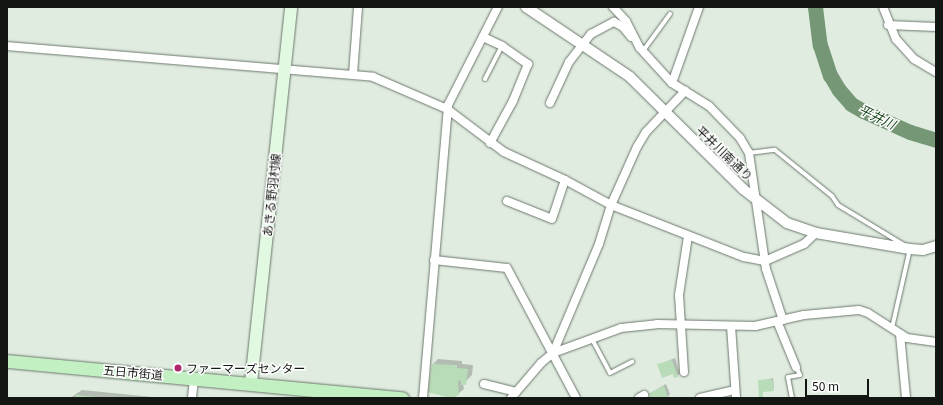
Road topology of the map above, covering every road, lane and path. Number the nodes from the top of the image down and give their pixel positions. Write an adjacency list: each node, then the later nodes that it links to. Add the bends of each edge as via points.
1 (290, 7): 16 (main road, あきる野羽村線)
2 (358, 7): 18 (street)
3 (498, 7): 11 (street)
4 (526, 7): 12 (street, 平井川南通り)
5 (613, 7): 15 (street, via 626,21)
6 (699, 7): 20 (street)
7 (883, 7): 9 (street)
8 (670, 14): 15 (lane)
9 (888, 25): 10 (street); 17 (street, via 896,39 914,59)
10 (936, 28)
11 (483, 37): 14 (street); 23 (street)
12 (582, 45): 15 (street, via 591,34 614,22 623,27); 22 (street, via 570,62); 24 (street, 平井川南通り, via 630,77)
13 (7, 46): 16 (street)
14 (502, 46): 19 (lane); 25 (street, via 528,64)
15 (642, 49): 20 (street)
16 (284, 69): 18 (street); 50 (main road, あきる野羽村線)
17 (936, 72)
18 (352, 74): 23 (street, via 373,77)
19 (485, 79)
20 (672, 83): 21 (street)
21 (685, 91): 24 (street); 26 (street, via 709,106)
22 (550, 103)
23 (447, 109): 25 (street); 35 (street)
24 (665, 113): 28 (street, 平井川南通り); 30 (street, via 643,136)
25 (490, 143): 27 (street, via 512,157)
26 (749, 152): 28 (street); 34 (lane, via 775,150 832,196 838,205)
27 (565, 180): 29 (street, via 552,219); 30 (street)
28 (755, 199): 31 (street, 平井川南通り, via 787,222); 36 (street)
29 (506, 201)
30 (610, 205): 32 (street); 44 (street, via 599,244)
31 (816, 233): 34 (street, 平井川南通り); 36 (street, via 804,244)
32 (688, 236): 36 (street, via 744,257); 38 (street, via 679,295)
33 (936, 246): 34 (street, 平井川南通り, via 923,250)
34 (910, 249): 40 (lane)
35 (434, 260): 44 (street, via 507,268); 56 (street)
36 (765, 261): 37 (street)
37 (780, 320): 39 (street, via 755,326); 40 (street, via 859,310); 47 (street)
38 (680, 325): 39 (street); 42 (street, via 657,324 621,328); 48 (street)
39 (731, 326): 52 (street)
40 (892, 328): 41 (street)
41 (900, 334): 43 (street, via 907,338); 60 (street)
42 (592, 339): 44 (street); 46 (lane, via 610,373)
43 (936, 342)
44 (553, 353): 53 (street); 57 (street)
45 (7, 361): 49 (main road, 五日市街道)
46 (632, 362)
47 (796, 367): 59 (lane, via 800,375 788,377)
48 (684, 372)
49 (194, 378): 50 (main road, 五日市街道); 54 (street)
50 (251, 383): 55 (main road, 五日市街道)
51 (484, 384): 53 (street)
52 (736, 394): 58 (street)
53 (513, 395)
54 (192, 398)
55 (402, 398)
56 (423, 398)
57 (576, 398)
58 (700, 398)
59 (792, 398)
60 (906, 398)

